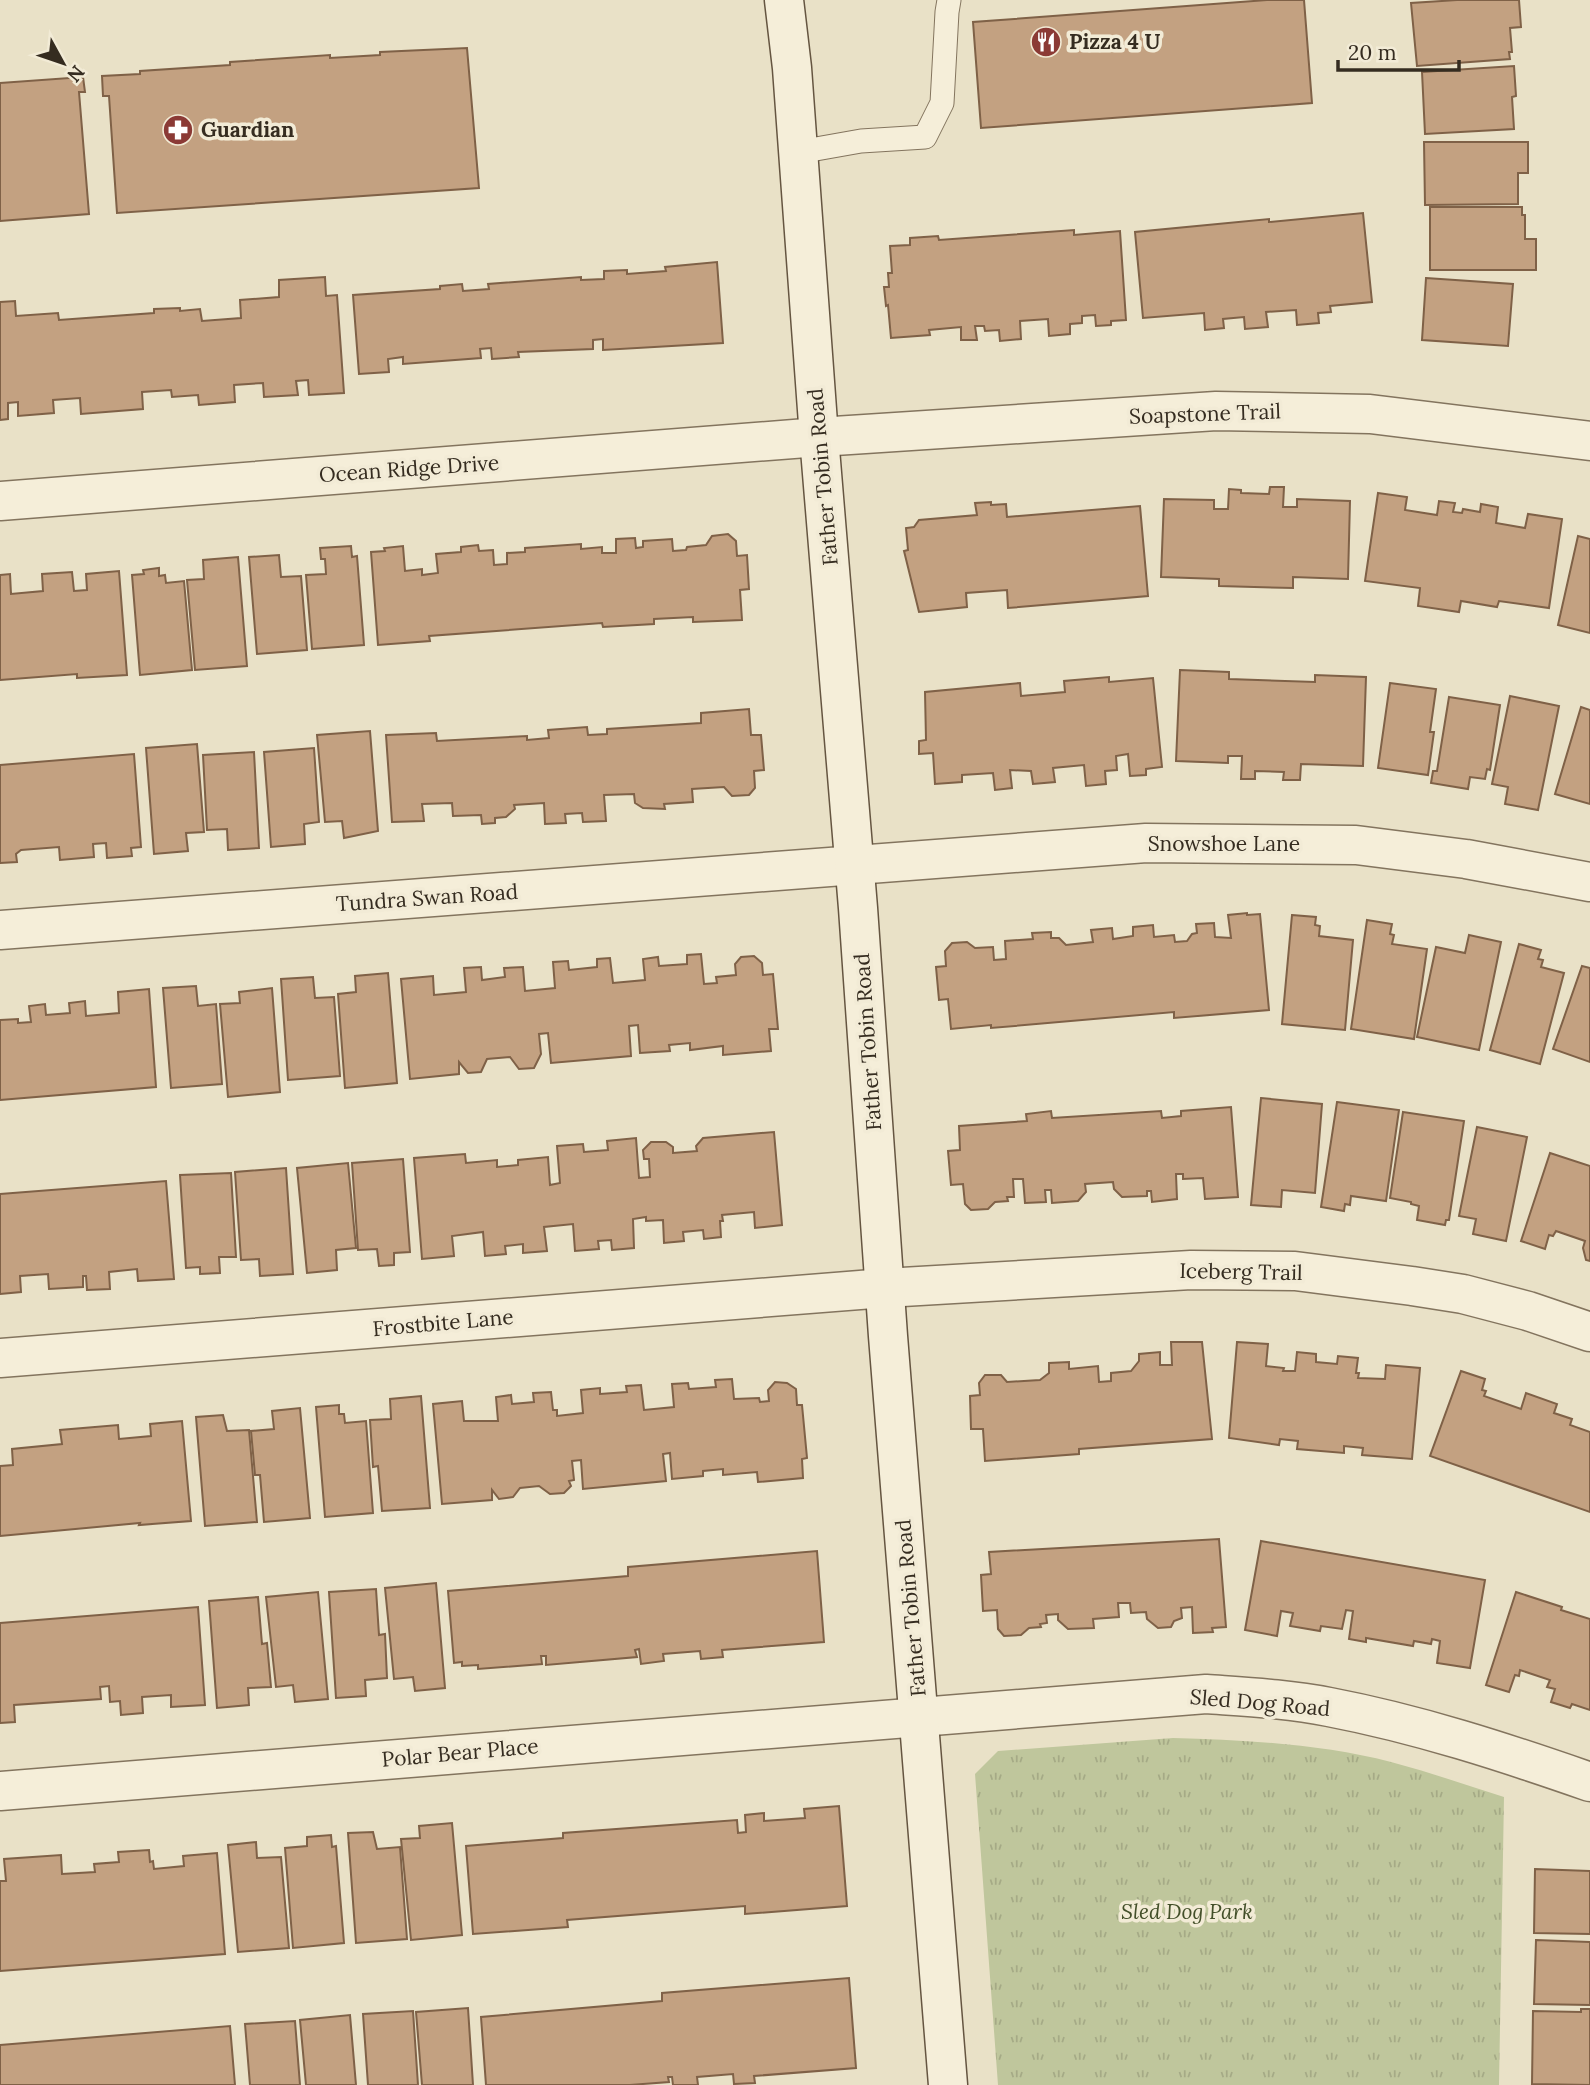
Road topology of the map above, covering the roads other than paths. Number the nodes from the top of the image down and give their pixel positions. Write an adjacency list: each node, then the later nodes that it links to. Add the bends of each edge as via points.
1 (784, 0): 3 (street, Father Tobin Road)
2 (949, 0): 3 (lane, via 942,103 925,137 861,141)
3 (799, 152): 4 (street, Father Tobin Road)
4 (819, 437): 5 (street, Soapstone Trail, via 1216,411 1370,414); 6 (street, Ocean Ridge Drive); 7 (street, Father Tobin Road)
5 (1590, 440)
6 (0, 501)
7 (855, 865): 8 (street, Snowshoe Lane, via 1146,843 1280,843 1356,845); 9 (street, Tundra Swan Road); 10 (street, Father Tobin Road)
8 (1590, 882)
9 (0, 930)
10 (885, 1287): 11 (street, Iceberg Trail, via 1191,1270 1295,1271 1463,1294); 12 (street, Frostbite Lane); 13 (street, Father Tobin Road)
11 (1590, 1332)
12 (0, 1358)
13 (920, 1716): 14 (street, Sled Dog Road, via 1206,1694 1267,1699 1420,1728); 15 (street, Polar Bear Place); 16 (street, Father Tobin Road)
14 (1590, 1782)
15 (0, 1791)
16 (948, 2085)

